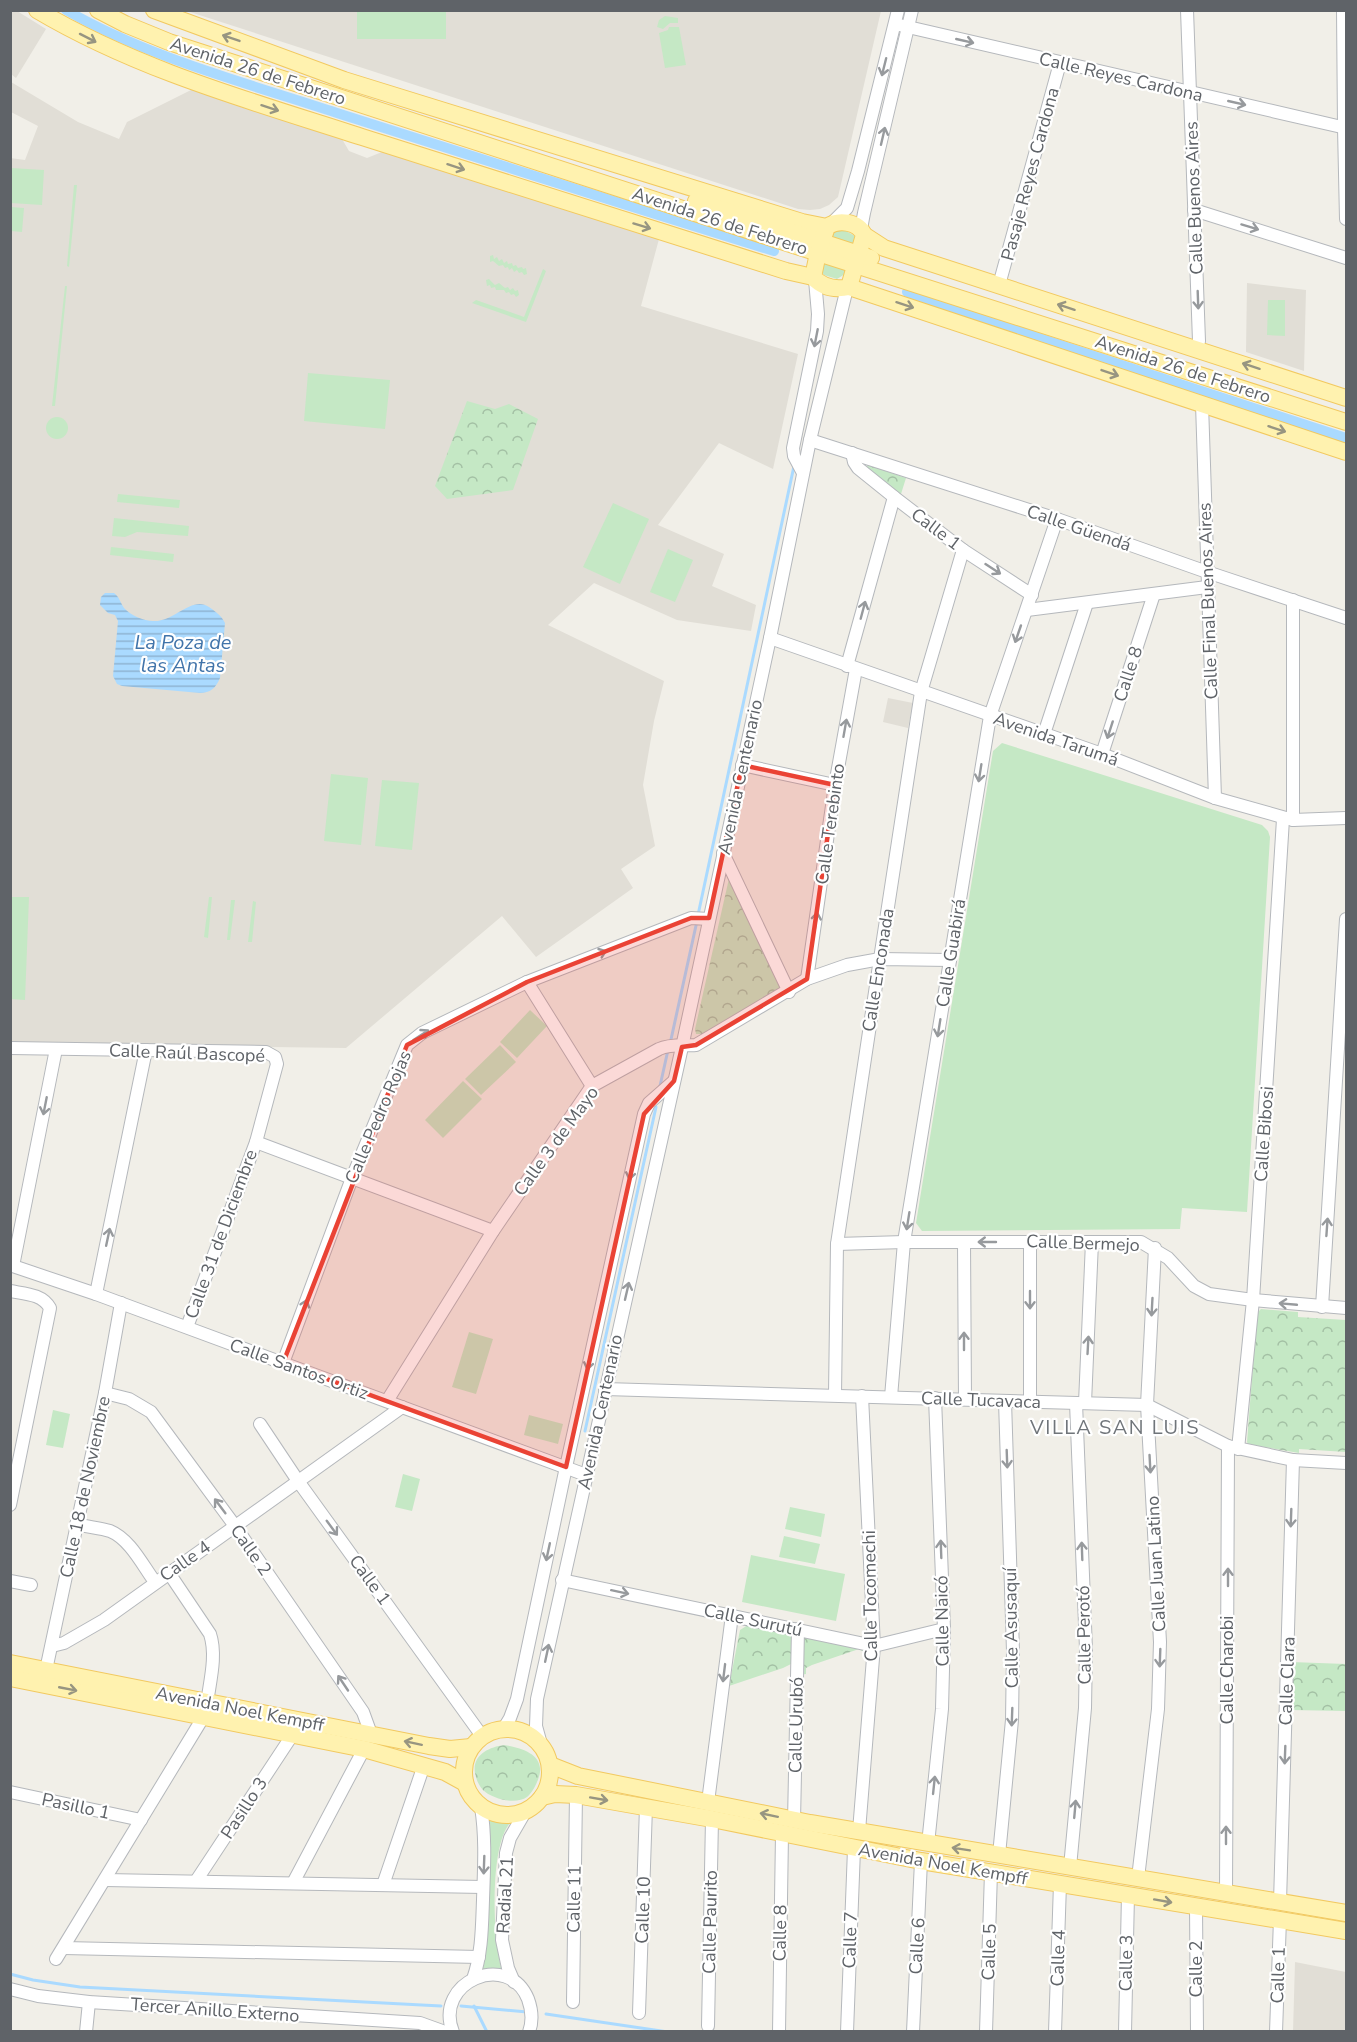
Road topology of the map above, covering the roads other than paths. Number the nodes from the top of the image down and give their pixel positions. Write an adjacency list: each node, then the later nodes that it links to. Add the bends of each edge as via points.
1 (37, 10): 24 (main road, Avenida 26 de Febrero, one-way to 24, via 117,53 189,82)
2 (98, 10): 21 (main road, Avenida 26 de Febrero, via 169,42)
3 (121, 10): 14 (main road, Avenida 26 de Febrero)
4 (154, 10): 12 (main road, Avenida 26 de Febrero, one-way to 4)
5 (898, 10): 9 (street)
6 (912, 10): 10 (street)
7 (1187, 10): 13 (street, Calle Buenos Aires)
8 (1343, 10): 15 (street)
9 (895, 24): 10 (street, Calle Reyes Cardona); 16 (street, one-way to 16)
10 (908, 27): 11 (street, Calle Reyes Cardona, one-way to 11); 17 (street, one-way to 10)
11 (1060, 63): 13 (street, Calle Reyes Cardona); 25 (street, Pasaje Reyes Cardona)
12 (311, 69): 14 (main road); 21 (main road, Avenida 26 de Febrero, via 802,222)
13 (1190, 92): 15 (street, Calle Reyes Cardona, one-way to 15); 18 (street, Calle Buenos Aires)
14 (360, 96): 21 (main road, Avenida 26 de Febrero)
15 (1345, 128): 19 (street)
16 (858, 171): 17 (street); 21 (street, via 847,208)
17 (873, 175): 20 (street)
18 (1194, 210): 22 (street, one-way to 22); 27 (street, Calle Buenos Aires, one-way to 27)
19 (1347, 219)
20 (862, 232): 21 (main road, Avenida 26 de Febrero, via 847,223); 23 (main road); 25 (main road, Avenida 26 de Febrero, via 884,248)
21 (824, 236): 23 (main road, Avenida 26 de Febrero); 24 (main road)
22 (1347, 258)
23 (858, 260): 26 (main road); 30 (main road, Avenida 26 de Febrero); 31 (main road, Avenida 26 de Febrero)
24 (814, 278): 26 (main road, Avenida 26 de Febrero, via 830,288); 35 (street, Avenida Centenario, one-way to 35, via 817,331 794,440)
25 (999, 285): 27 (main road, Avenida 26 de Febrero, one-way to 25)
26 (848, 287): 29 (main road, Avenida 26 de Febrero, one-way to 29); 32 (street, Avenida Centenario)
27 (1197, 349): 28 (main road, Avenida 26 de Febrero, one-way to 27)
28 (1347, 398)
29 (1202, 404): 33 (main road, Avenida 26 de Febrero, one-way to 33); 39 (street, Calle Final Buenos Aires)
30 (1347, 411)
31 (1347, 422)
32 (810, 440): 34 (street, Calle Güendá); 35 (street, Avenida Centenario)
33 (1347, 452)
34 (852, 453): 36 (street, Calle 1, via 858,468); 37 (street, Calle Güendá)
35 (798, 465): 47 (street, Avenida Centenario)
36 (894, 497): 38 (street, Calle 1); 48 (street, Calle Terebinto, one-way to 36)
37 (1057, 519): 39 (street, Calle Güendá); 42 (street, Calle Guabirá)
38 (963, 550): 42 (street, Calle 1, one-way to 42); 49 (street, Calle Enconada)
39 (1207, 572): 40 (street, Calle Final Buenos Aires); 43 (street, Calle Güendá)
40 (1208, 587): 41 (street); 55 (street, Calle Final Buenos Aires)
41 (1154, 594): 44 (street); 52 (street, Calle 8, one-way to 52)
42 (1032, 595): 45 (street, Calle Guabirá)
43 (1293, 600): 46 (street, Calle Güendá); 57 (street, Calle Bibosi)
44 (1087, 603): 45 (street); 51 (street)
45 (1027, 610): 50 (street, Calle Guabirá, one-way to 50)
46 (1347, 618)
47 (770, 638): 48 (street, Avenida Tarumá); 53 (street, Avenida Centenario)
48 (852, 668): 49 (street, Avenida Tarumá); 54 (street, Calle Terebinto, one-way to 48)
49 (921, 692): 50 (street, Avenida Tarumá); 61 (street, Calle Enconada)
50 (990, 716): 51 (street, Avenida Tarumá); 62 (street, Calle Guabirá, one-way to 62)
51 (1044, 734): 52 (street, Avenida Tarumá)
52 (1102, 754): 55 (street, Avenida Tarumá)
53 (742, 765): 54 (street); 58 (street, Avenida Centenario)
54 (835, 785): 63 (street, Calle Terebinto, one-way to 54)
55 (1215, 798): 57 (street, Avenida Tarumá)
56 (1347, 818): 57 (street, Avenida Tarumá)
57 (1288, 820): 84 (street, Calle Bibosi)
58 (723, 853): 59 (street, Avenida Centenario); 65 (street)
59 (700, 918): 64 (street, Calle Pedro Rojas, one-way to 59); 66 (street, Avenida Centenario)
60 (1347, 919): 86 (street, one-way to 60)
61 (879, 958): 62 (street, Calle 3 de Mayo); 63 (street, Calle 3 de Mayo); 79 (street, Calle Enconada)
62 (950, 960): 75 (street, Calle Guabirá, one-way to 75)
63 (807, 979): 65 (street, Calle 3 de Mayo)
64 (527, 982): 71 (street); 73 (street, Calle Pedro Rojas, one-way to 64, via 407,1045 422,1033)
65 (789, 992): 66 (street, Calle 3 de Mayo, via 696,1045)
66 (674, 1046): 70 (street, Avenida Centenario); 71 (street, Calle 3 de Mayo)
67 (10, 1048): 68 (street, Calle Raúl Bascopé)
68 (56, 1049): 69 (street, Calle Raúl Bascopé); 81 (street, one-way to 81)
69 (146, 1050): 72 (street, Calle Raúl Bascopé, via 266,1052 275,1057 277,1064); 83 (street, one-way to 69)
70 (674, 1081): 90 (street, Avenida Centenario, one-way to 70); 107 (street, Avenida Centenario, one-way to 107, via 649,1103 644,1114)
71 (592, 1086): 74 (street, Calle 3 de Mayo)
72 (256, 1142): 73 (street); 88 (street, Calle 31 de Diciembre)
73 (352, 1178): 74 (street); 89 (street, Calle Pedro Rojas, one-way to 73)
74 (493, 1231): 97 (street, Calle 3 de Mayo)
75 (904, 1242): 76 (street, Calle Bermejo); 79 (street, Calle Bermejo); 94 (street, Calle Guabirá)
76 (964, 1242): 77 (street, Calle Bermejo, one-way to 76); 96 (street, one-way to 76)
77 (1030, 1242): 78 (street, Calle Bermejo); 99 (street, one-way to 99)
78 (1092, 1242): 80 (street, Calle Bermejo, via 1141,1242); 100 (street, Calle Perotó, one-way to 78)
79 (837, 1244): 92 (street, Calle Enconada)
80 (1155, 1248): 84 (street, Calle Bermejo, via 1194,1286 1209,1294); 101 (street, Calle Juan Latino, one-way to 101)
81 (12, 1266): 83 (street, Calle Santos Ortiz)
82 (10, 1291): 110 (street, via 39,1297 50,1308)
83 (96, 1294): 85 (street, Calle Santos Ortiz)
84 (1253, 1300): 86 (street, Calle Bermejo, one-way to 84); 104 (street, Calle Bibosi)
85 (121, 1303): 88 (street, Calle Santos Ortiz); 91 (street, Calle 18 de Noviembre)
86 (1322, 1307): 87 (street, Calle Bermejo)
87 (1347, 1308)
88 (187, 1327): 89 (street, Calle Santos Ortiz)
89 (283, 1363): 97 (street, Calle Santos Ortiz)
90 (605, 1389): 92 (street, Calle Tucavaca); 108 (street, Avenida Centenario)
91 (105, 1393): 111 (street, Calle 18 de Noviembre); 112 (street, Calle 2, one-way to 91, via 151,1412 129,1399)
92 (835, 1395): 93 (street, Calle Tucavaca)
93 (862, 1396): 94 (street, Calle Tucavaca); 122 (street, Calle Tocomechi)
94 (891, 1397): 95 (street, Calle Tucavaca)
95 (935, 1398): 96 (street, Calle Tucavaca); 120 (street, Calle Naicó, one-way to 95)
96 (965, 1399): 98 (street, Calle Tucavaca)
97 (387, 1401): 102 (street, Calle Santos Ortiz)
98 (1005, 1401): 99 (street, Calle Tucavaca); 150 (street, Calle Asusaquí, one-way to 150, via 1013,1652 1012,1720)
99 (1030, 1401): 100 (street, Calle Tucavaca)
100 (1080, 1403): 101 (street, Calle Tucavaca); 152 (street, Calle Perotó, one-way to 100, via 1085,1708)
101 (1147, 1405): 104 (street, Calle Tucavaca); 154 (street, Calle Juan Latino, one-way to 154, via 1160,1642 1158,1709)
102 (402, 1407): 107 (street, Calle Santos Ortiz); 109 (street, Calle 4)
103 (260, 1424): 109 (street, Calle 1)
104 (1233, 1448): 105 (street, Calle Tucavaca); 161 (street, Calle Charobi, one-way to 104)
105 (1293, 1460): 106 (street, Calle Tucavaca); 163 (street, Calle Clara, one-way to 163)
106 (1347, 1463)
107 (566, 1467): 108 (street, Calle Santos Ortiz); 127 (street, Avenida Centenario, one-way to 127, via 517,1699)
108 (586, 1475): 114 (street, Avenida Centenario)
109 (298, 1481): 112 (street, Calle 4); 130 (street, Calle 1, one-way to 130)
110 (10, 1505)
111 (76, 1524): 116 (street, via 118,1536); 121 (street, Calle 18 de Noviembre)
112 (235, 1526): 113 (street, Calle 4); 129 (street, Calle 2, one-way to 112, via 363,1712)
113 (169, 1573): 116 (street, Calle 4); 126 (street, via 213,1642)
114 (562, 1580): 118 (street, Calle Surutú, one-way to 118); 131 (street, Avenida Centenario, one-way to 114, via 536,1726 537,1699)
115 (10, 1581): 117 (street)
116 (155, 1582): 121 (street, Calle 4, via 104,1620)
117 (31, 1585)
118 (732, 1615): 119 (street, Calle Surutú); 138 (street, one-way to 138)
119 (798, 1629): 122 (street, Calle Surutú); 144 (street, Calle Urubó)
120 (944, 1629): 122 (street, Calle Surutú); 148 (street, Calle Naicó, one-way to 120, via 942,1709)
121 (52, 1646): 124 (street, Calle 18 de Noviembre)
122 (874, 1646): 146 (street, Calle Tocomechi)
123 (10, 1664): 124 (main road, Avenida Noel Kempff)
124 (43, 1670): 126 (main road, Avenida Noel Kempff)
125 (10, 1678): 126 (main road, Avenida Noel Kempff, one-way to 126, via 110,1698)
126 (206, 1709): 128 (main road, Avenida Noel Kempff); 129 (main road, Avenida Noel Kempff, via 262,1719 274,1716); 143 (street)
127 (504, 1728): 130 (main road, via 492,1730); 131 (main road, via 531,1735)
128 (293, 1734): 129 (main road, Avenida Noel Kempff); 156 (street, Pasillo 3)
129 (367, 1741): 130 (main road, Avenida Noel Kempff, one-way to 129, via 450,1749); 132 (main road, Avenida Noel Kempff); 157 (street)
130 (476, 1741): 134 (main road, via 465,1758)
131 (541, 1744): 133 (main road)
132 (424, 1765): 134 (main road, Avenida Noel Kempff); 159 (street)
133 (550, 1765): 137 (main road, via 548,1788); 138 (main road, Avenida Noel Kempff, via 578,1776)
134 (465, 1783): 139 (main road)
135 (10, 1792): 143 (street, Pasillo 1)
136 (576, 1795): 137 (main road, Avenida Noel Kempff); 140 (main road, Avenida Noel Kempff, one-way to 140); 175 (street, Calle 11)
137 (542, 1797): 141 (main road)
138 (708, 1802): 140 (main road, via 690,1807); 144 (main road, Avenida Noel Kempff, one-way to 138); 145 (main road, via 723,1815 744,1820)
139 (481, 1807): 141 (main road, via 502,1815); 160 (street, Radial 21, one-way to 160, via 485,1843)
140 (646, 1807): 142 (main road, Avenida Noel Kempff); 177 (street, Calle 10)
141 (525, 1812): 172 (street, Radial 21, via 506,1853 502,1940)
142 (711, 1819): 145 (main road, Avenida Noel Kempff); 179 (street, Calle Paurito)
143 (141, 1820): 155 (street)
144 (802, 1822): 146 (main road, Avenida Noel Kempff); 149 (main road, via 843,1839)
145 (760, 1830): 147 (main road, Avenida Noel Kempff)
146 (859, 1831): 148 (main road, Avenida Noel Kempff)
147 (782, 1834): 149 (main road, Avenida Noel Kempff); 184 (street, Calle 8)
148 (920, 1843): 149 (main road, via 864,1844); 150 (main road, Avenida Noel Kempff, one-way to 148)
149 (854, 1849): 151 (main road, Avenida Noel Kempff); 185 (street, Calle 7)
150 (999, 1855): 152 (main road, Avenida Noel Kempff)
151 (921, 1861): 153 (main road, Avenida Noel Kempff); 186 (street, Calle 6)
152 (1070, 1867): 153 (main road, via 1050,1874 1013,1870); 154 (main road, Avenida Noel Kempff); 162 (main road, via 1080,1879)
153 (997, 1873): 158 (main road, Avenida Noel Kempff); 187 (street, Calle 5)
154 (1138, 1878): 161 (main road, Avenida Noel Kempff)
155 (105, 1880): 156 (street); 168 (street)
156 (196, 1881): 157 (street)
157 (293, 1883): 159 (street)
158 (1060, 1884): 162 (main road, Avenida Noel Kempff); 188 (street, Calle 4)
159 (383, 1885): 160 (street)
160 (483, 1887): 169 (street, Radial 21)
161 (1229, 1894): 163 (main road, Avenida Noel Kempff); 166 (main road)
162 (1124, 1895): 164 (main road, Avenida Noel Kempff, one-way to 164); 189 (street, Calle 3)
163 (1281, 1902): 165 (main road, Avenida Noel Kempff)
164 (1196, 1907): 166 (main road, Avenida Noel Kempff); 190 (street, Calle 2)
165 (1342, 1913): 166 (main road, via 1301,1913)
166 (1280, 1919): 167 (main road, Avenida Noel Kempff); 191 (street, Calle 1)
167 (1347, 1931)
168 (63, 1947): 169 (street); 170 (street)
169 (479, 1957): 171 (street, Radial 21)
170 (56, 1959)
171 (473, 1979): 172 (street, via 494,1975); 176 (street, via 456,1994)
172 (514, 1982): 183 (street, Radial 21, via 525,1993 531,2008)
173 (10, 1989): 174 (street, Tercer Anillo Externo)
174 (89, 2002): 178 (street, Tercer Anillo Externo); 180 (street)
175 (573, 2002)
176 (450, 2009): 178 (street, Tercer Anillo Externo); 182 (street)
177 (639, 2013)
178 (420, 2023): 181 (street, Tercer Anillo Externo)
179 (708, 2026)
180 (86, 2031)
181 (445, 2031)
182 (453, 2031)
183 (533, 2031)
184 (779, 2031)
185 (847, 2031)
186 (913, 2031)
187 (986, 2031)
188 (1055, 2031)
189 (1125, 2031)
190 (1197, 2031)
191 (1276, 2031)

